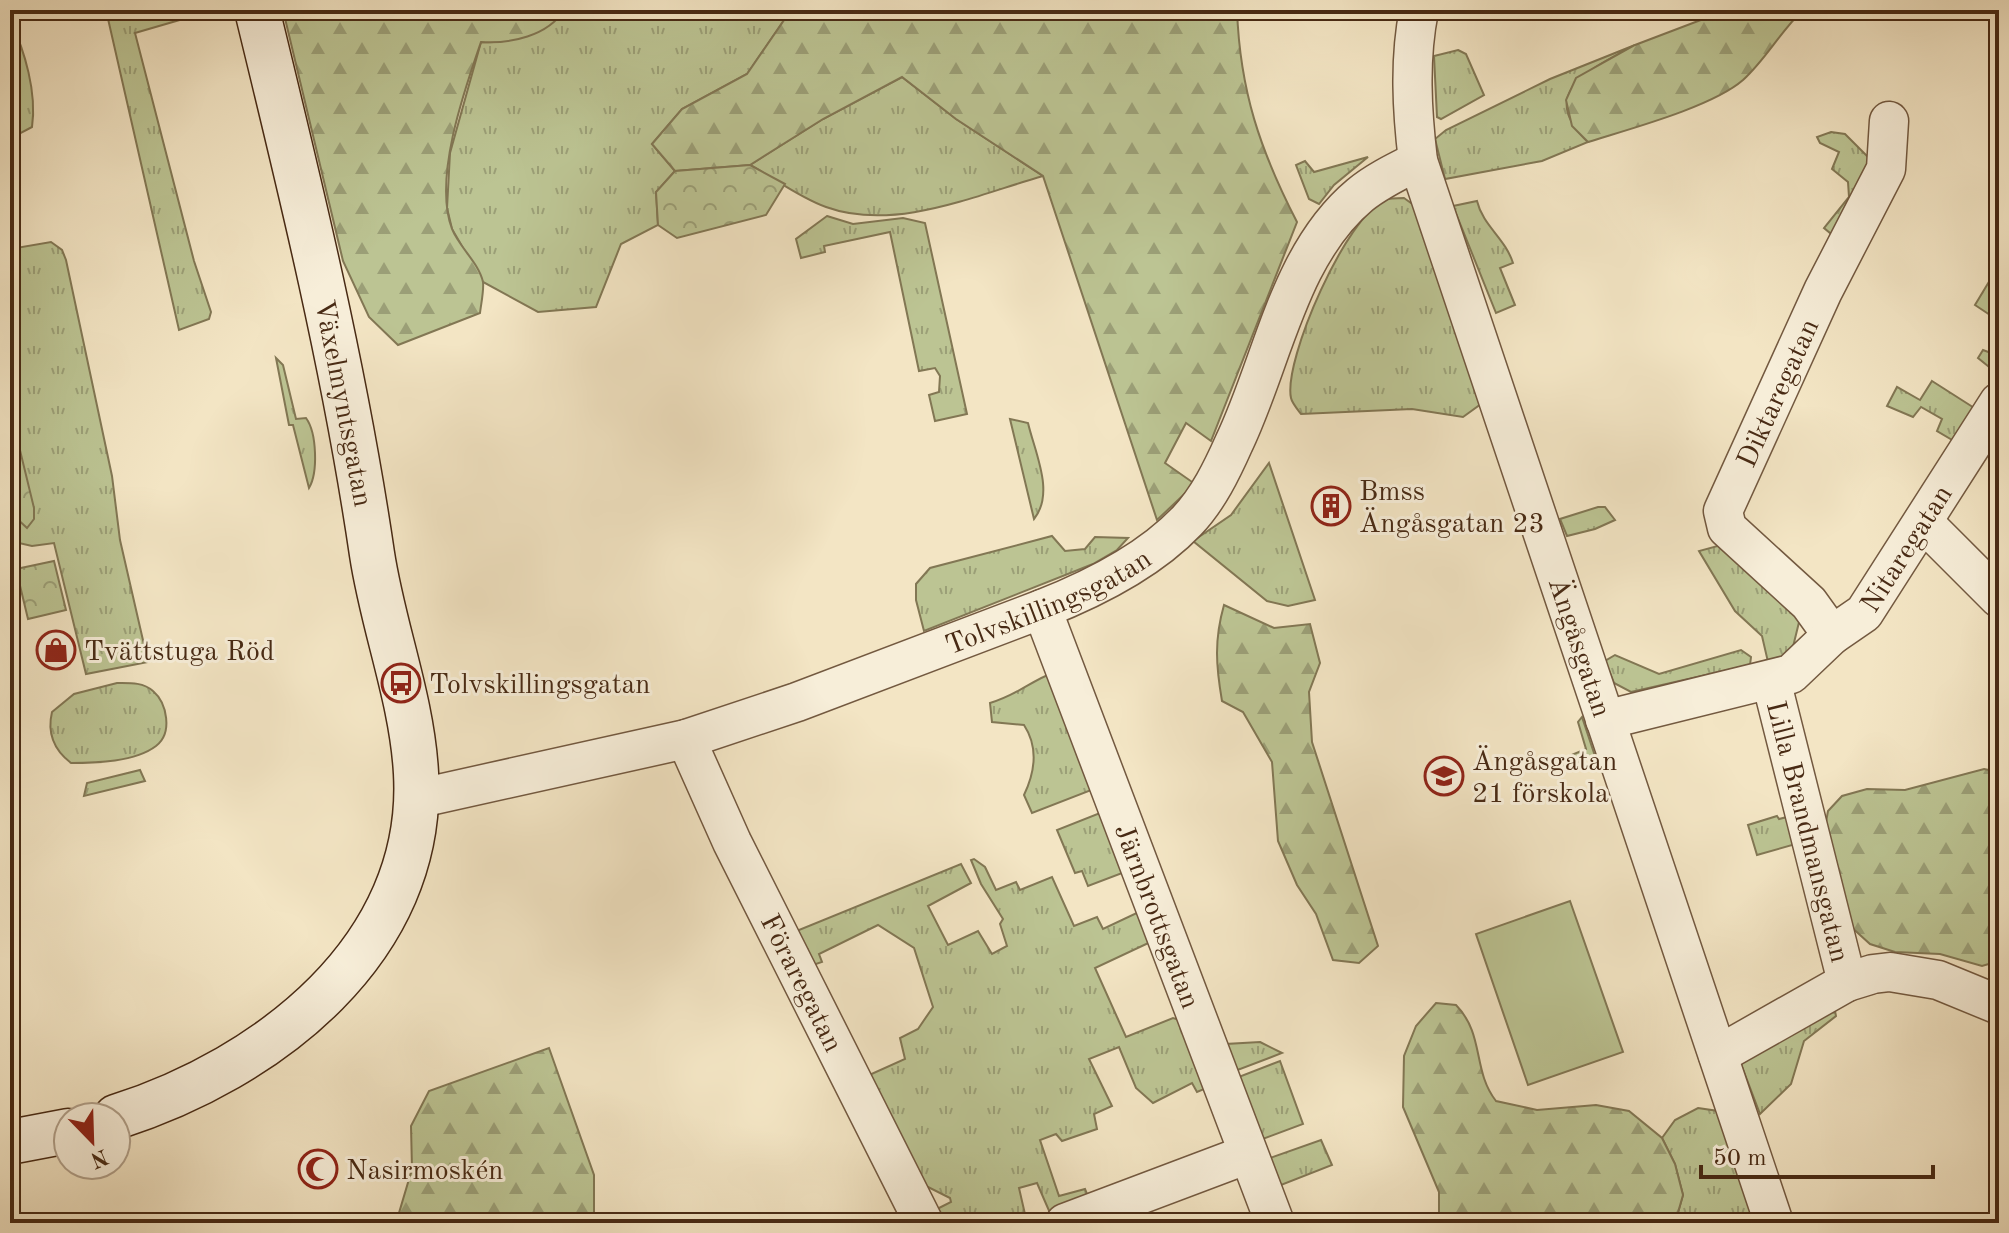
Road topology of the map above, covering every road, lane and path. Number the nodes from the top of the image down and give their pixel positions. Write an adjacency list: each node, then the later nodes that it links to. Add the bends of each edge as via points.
1 (257, 10): 13 (street, Växelmyntsgatan, via 359,461 384,616 413,740)
2 (1419, 10): 4 (street, Ängåsgatan, via 1412,82)
3 (1889, 121): 9 (street, Diktaregatan, via 1886,169 1823,291 1723,511 1727,528 1809,603)
4 (1418, 161): 8 (street, Tolvskillingsgatan, via 1358,196 1326,233 1305,266 1222,469 1187,521 1131,565); 11 (street, Ängåsgatan)
5 (1999, 402): 6 (street, Nitaregatan)
6 (1923, 522): 7 (street); 9 (street, Nitaregatan, via 1864,613)
7 (1999, 598)
8 (1042, 609): 12 (street, Tolvskillingsgatan); 20 (street, Järnbrottsgatan)
9 (1832, 635): 10 (street, Nitaregatan, via 1791,674)
10 (1771, 680): 11 (street, Nitaregatan); 14 (street, Lilla Brandmansgatan)
11 (1605, 720): 16 (street, Ängåsgatan)
12 (686, 739): 13 (street, Tolvskillingsgatan); 21 (street, Föraregatan, via 732,842)
13 (416, 799): 17 (street, via 409,848 385,914 319,1003 229,1070)
14 (1847, 982): 15 (street, via 1890,972 1961,987); 16 (street)
15 (1999, 1005)
16 (1718, 1055): 24 (street, Ängåsgatan)
17 (132, 1110)
18 (52, 1134): 19 (street)
19 (10, 1142)
20 (1248, 1154): 22 (street); 23 (street, Järnbrottsgatan)
21 (924, 1223)
22 (1065, 1223)
23 (1275, 1223)
24 (1774, 1223)

